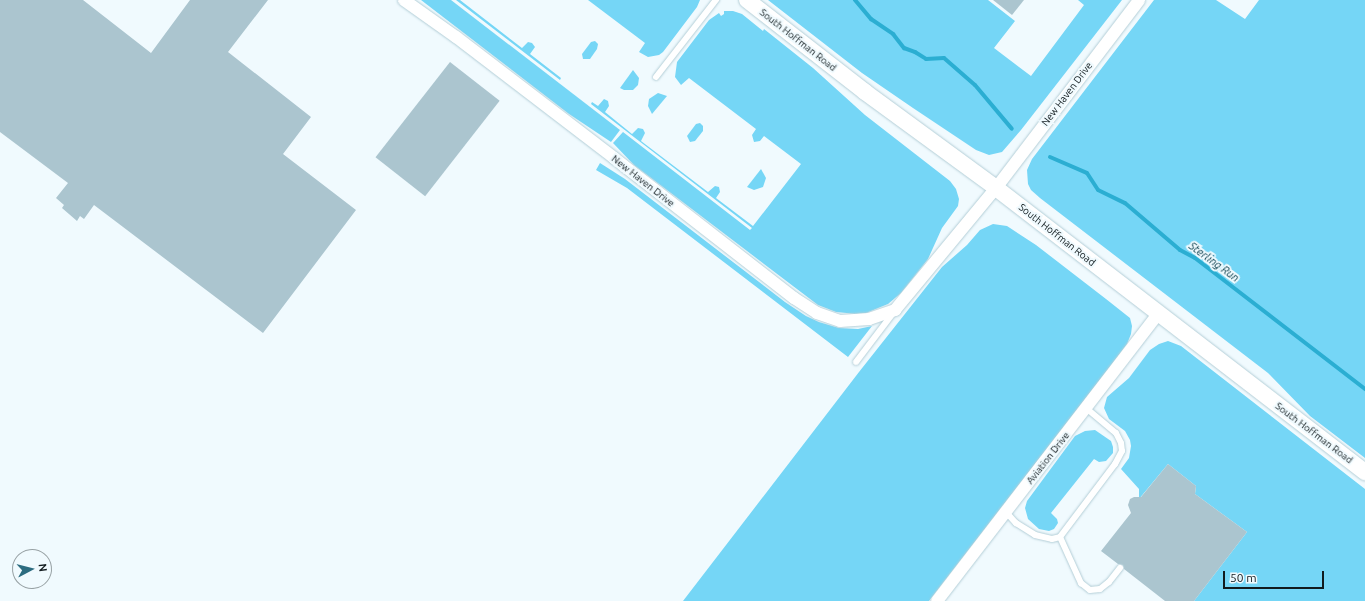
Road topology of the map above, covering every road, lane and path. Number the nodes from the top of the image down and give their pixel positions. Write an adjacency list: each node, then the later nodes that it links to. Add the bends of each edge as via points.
1 (404, 0): 7 (street, New Haven Drive, via 526,90 806,307 840,322 869,319)
2 (716, 0): 5 (lane)
3 (748, 0): 6 (street, South Hoffman Road, via 864,92)
4 (1139, 0): 6 (street, New Haven Drive)
5 (656, 77)
6 (996, 188): 7 (street, New Haven Drive); 8 (street, South Hoffman Road)
7 (895, 310): 9 (lane)
8 (1158, 314): 10 (street, Aviation Drive); 11 (street, South Hoffman Road)
9 (856, 362)
10 (1086, 408): 12 (street, Aviation Drive); 13 (lane, via 1116,433 1122,451)
11 (1365, 472)
12 (1006, 512): 13 (lane, via 1016,523 1035,535 1052,539); 15 (street, Aviation Drive)
13 (1060, 537): 14 (lane, via 1081,584 1090,590 1100,589)
14 (1120, 568)
15 (937, 601)

